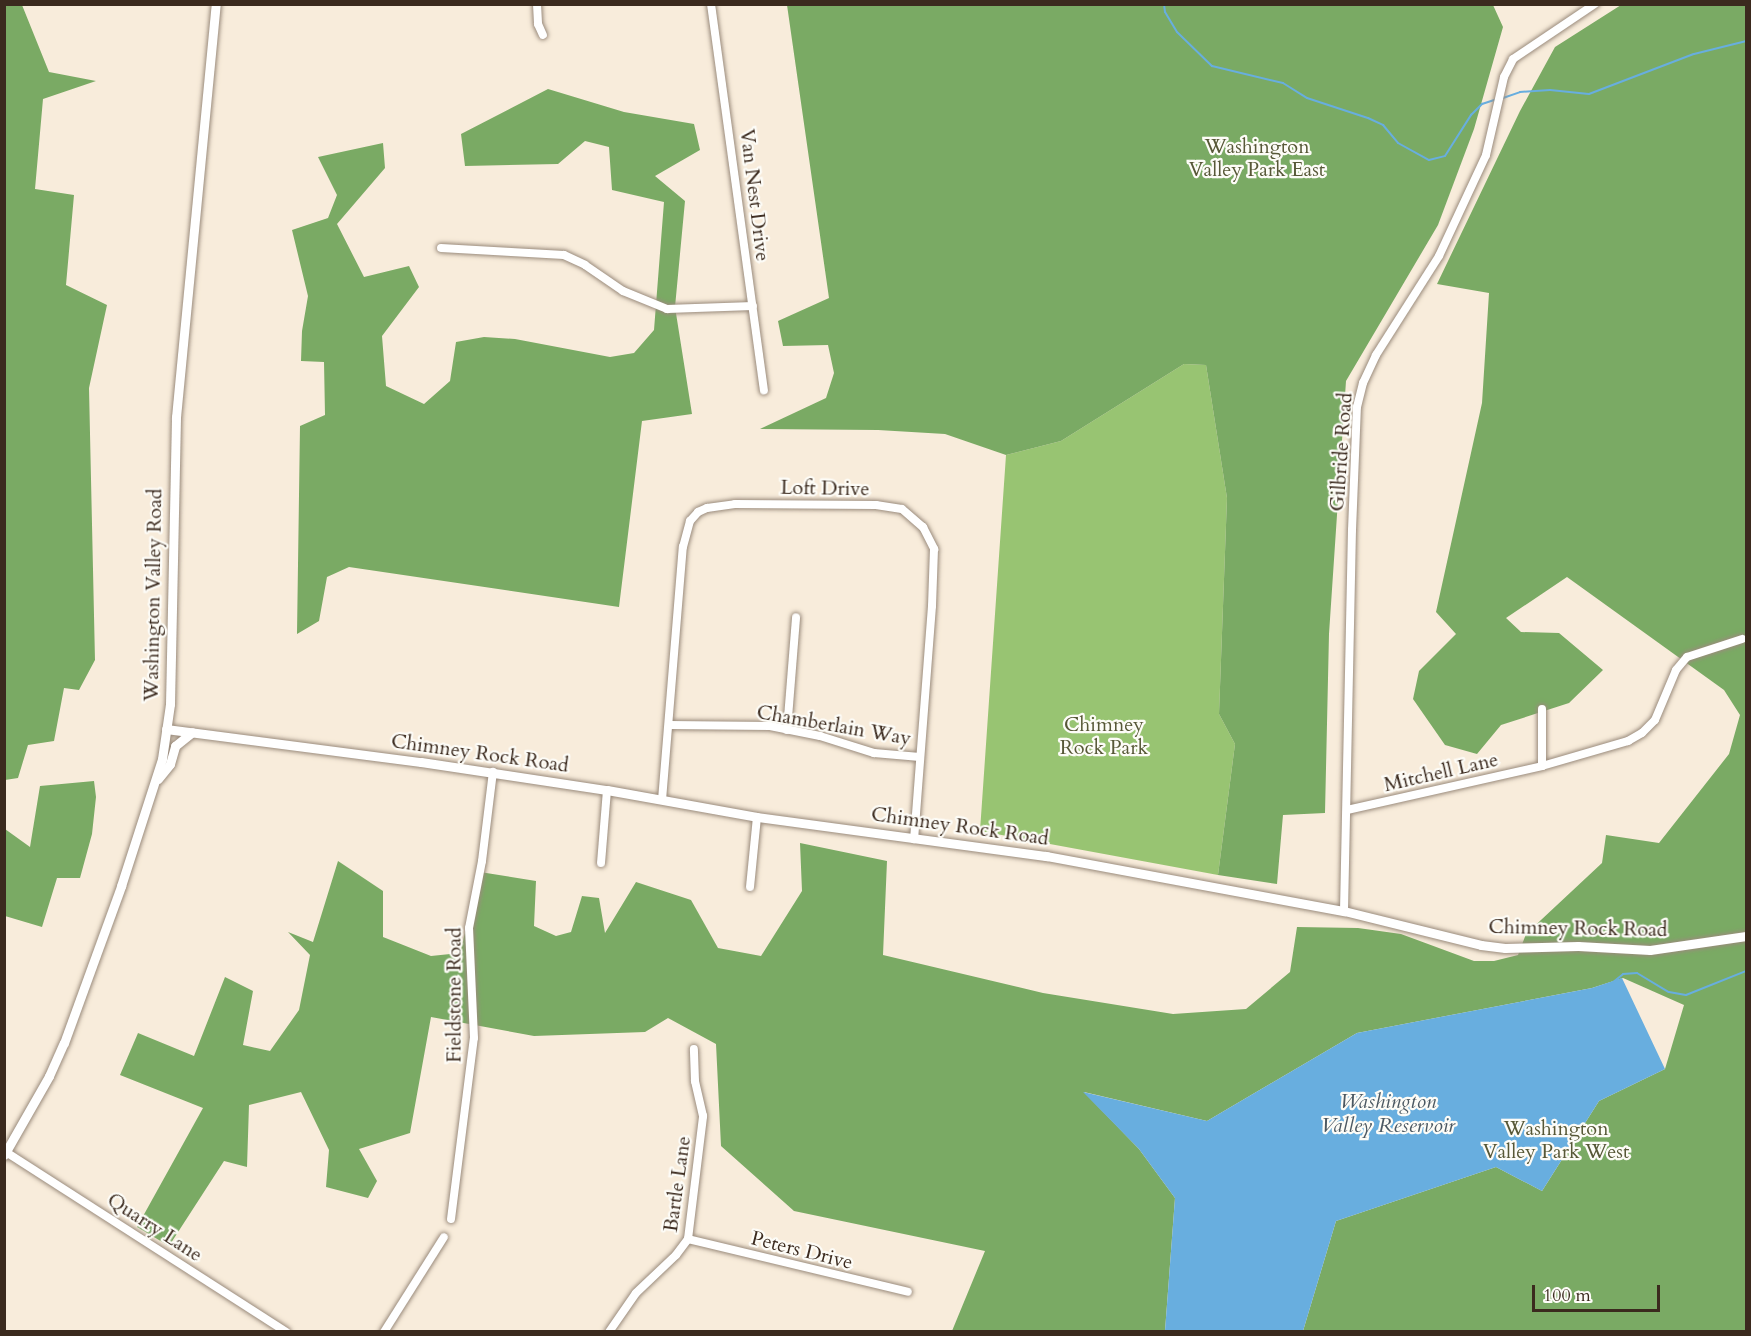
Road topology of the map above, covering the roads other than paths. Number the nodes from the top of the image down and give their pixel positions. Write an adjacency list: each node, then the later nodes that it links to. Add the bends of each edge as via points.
1 (216, 4): 13 (street, Washington Valley Road, via 176,417 171,682)
2 (537, 4): 5 (street)
3 (711, 4): 7 (street, Van Nest Drive)
4 (1595, 4): 22 (street, Gilbride Road, via 1513,59 1502,86 1486,155 1439,256 1376,355 1363,383 1357,407)
5 (543, 35)
6 (441, 248): 7 (street, via 564,255 623,291 667,309)
7 (753, 306): 8 (street, Van Nest Drive)
8 (764, 390)
9 (796, 616): 14 (street)
10 (1742, 639): 17 (street, Mitchell Lane, via 1688,657 1676,670 1655,720 1642,733 1628,741)
11 (1542, 709): 17 (street)
12 (669, 725): 14 (street, Chamberlain Way, via 770,726); 16 (street, Loft Drive, via 683,547 688,526 698,512 735,504 902,508 917,520 934,549); 21 (street, Loft Drive)
13 (166, 729): 15 (street, Chimney Rock Road); 19 (street, Washington Valley Road)
14 (787, 730): 16 (street, Chamberlain Way, via 874,753)
15 (192, 732): 18 (street, Chimney Rock Road); 19 (street, via 175,746 170,765)
16 (921, 757): 24 (street, Loft Drive)
17 (1542, 766): 22 (street, Mitchell Lane)
18 (493, 772): 20 (street, Chimney Rock Road); 31 (street, Fieldstone Road, via 469,928 474,1038)
19 (157, 781): 30 (street, Washington Valley Road, via 64,1043)
20 (607, 790): 21 (street, Chimney Rock Road); 25 (street)
21 (662, 800): 23 (street, Chimney Rock Road)
22 (1347, 810): 27 (street, Gilbride Road)
23 (758, 817): 24 (street, Chimney Rock Road); 26 (street)
24 (914, 839): 27 (street, Chimney Rock Road, via 1046,856)
25 (601, 862)
26 (750, 887)
27 (1344, 910): 28 (street, Chimney Rock Road, via 1505,948 1578,946 1650,950)
28 (1746, 936)
29 (694, 1049): 33 (street, Bartle Lane, via 694,1081 703,1116)
30 (5, 1154): 35 (street, Quarry Lane)
31 (451, 1219)
32 (444, 1238): 36 (street)
33 (688, 1239): 34 (street, Peters Drive); 37 (street, Bartle Lane, via 636,1293)
34 (909, 1292)
35 (286, 1332)
36 (384, 1332)
37 (609, 1332)

